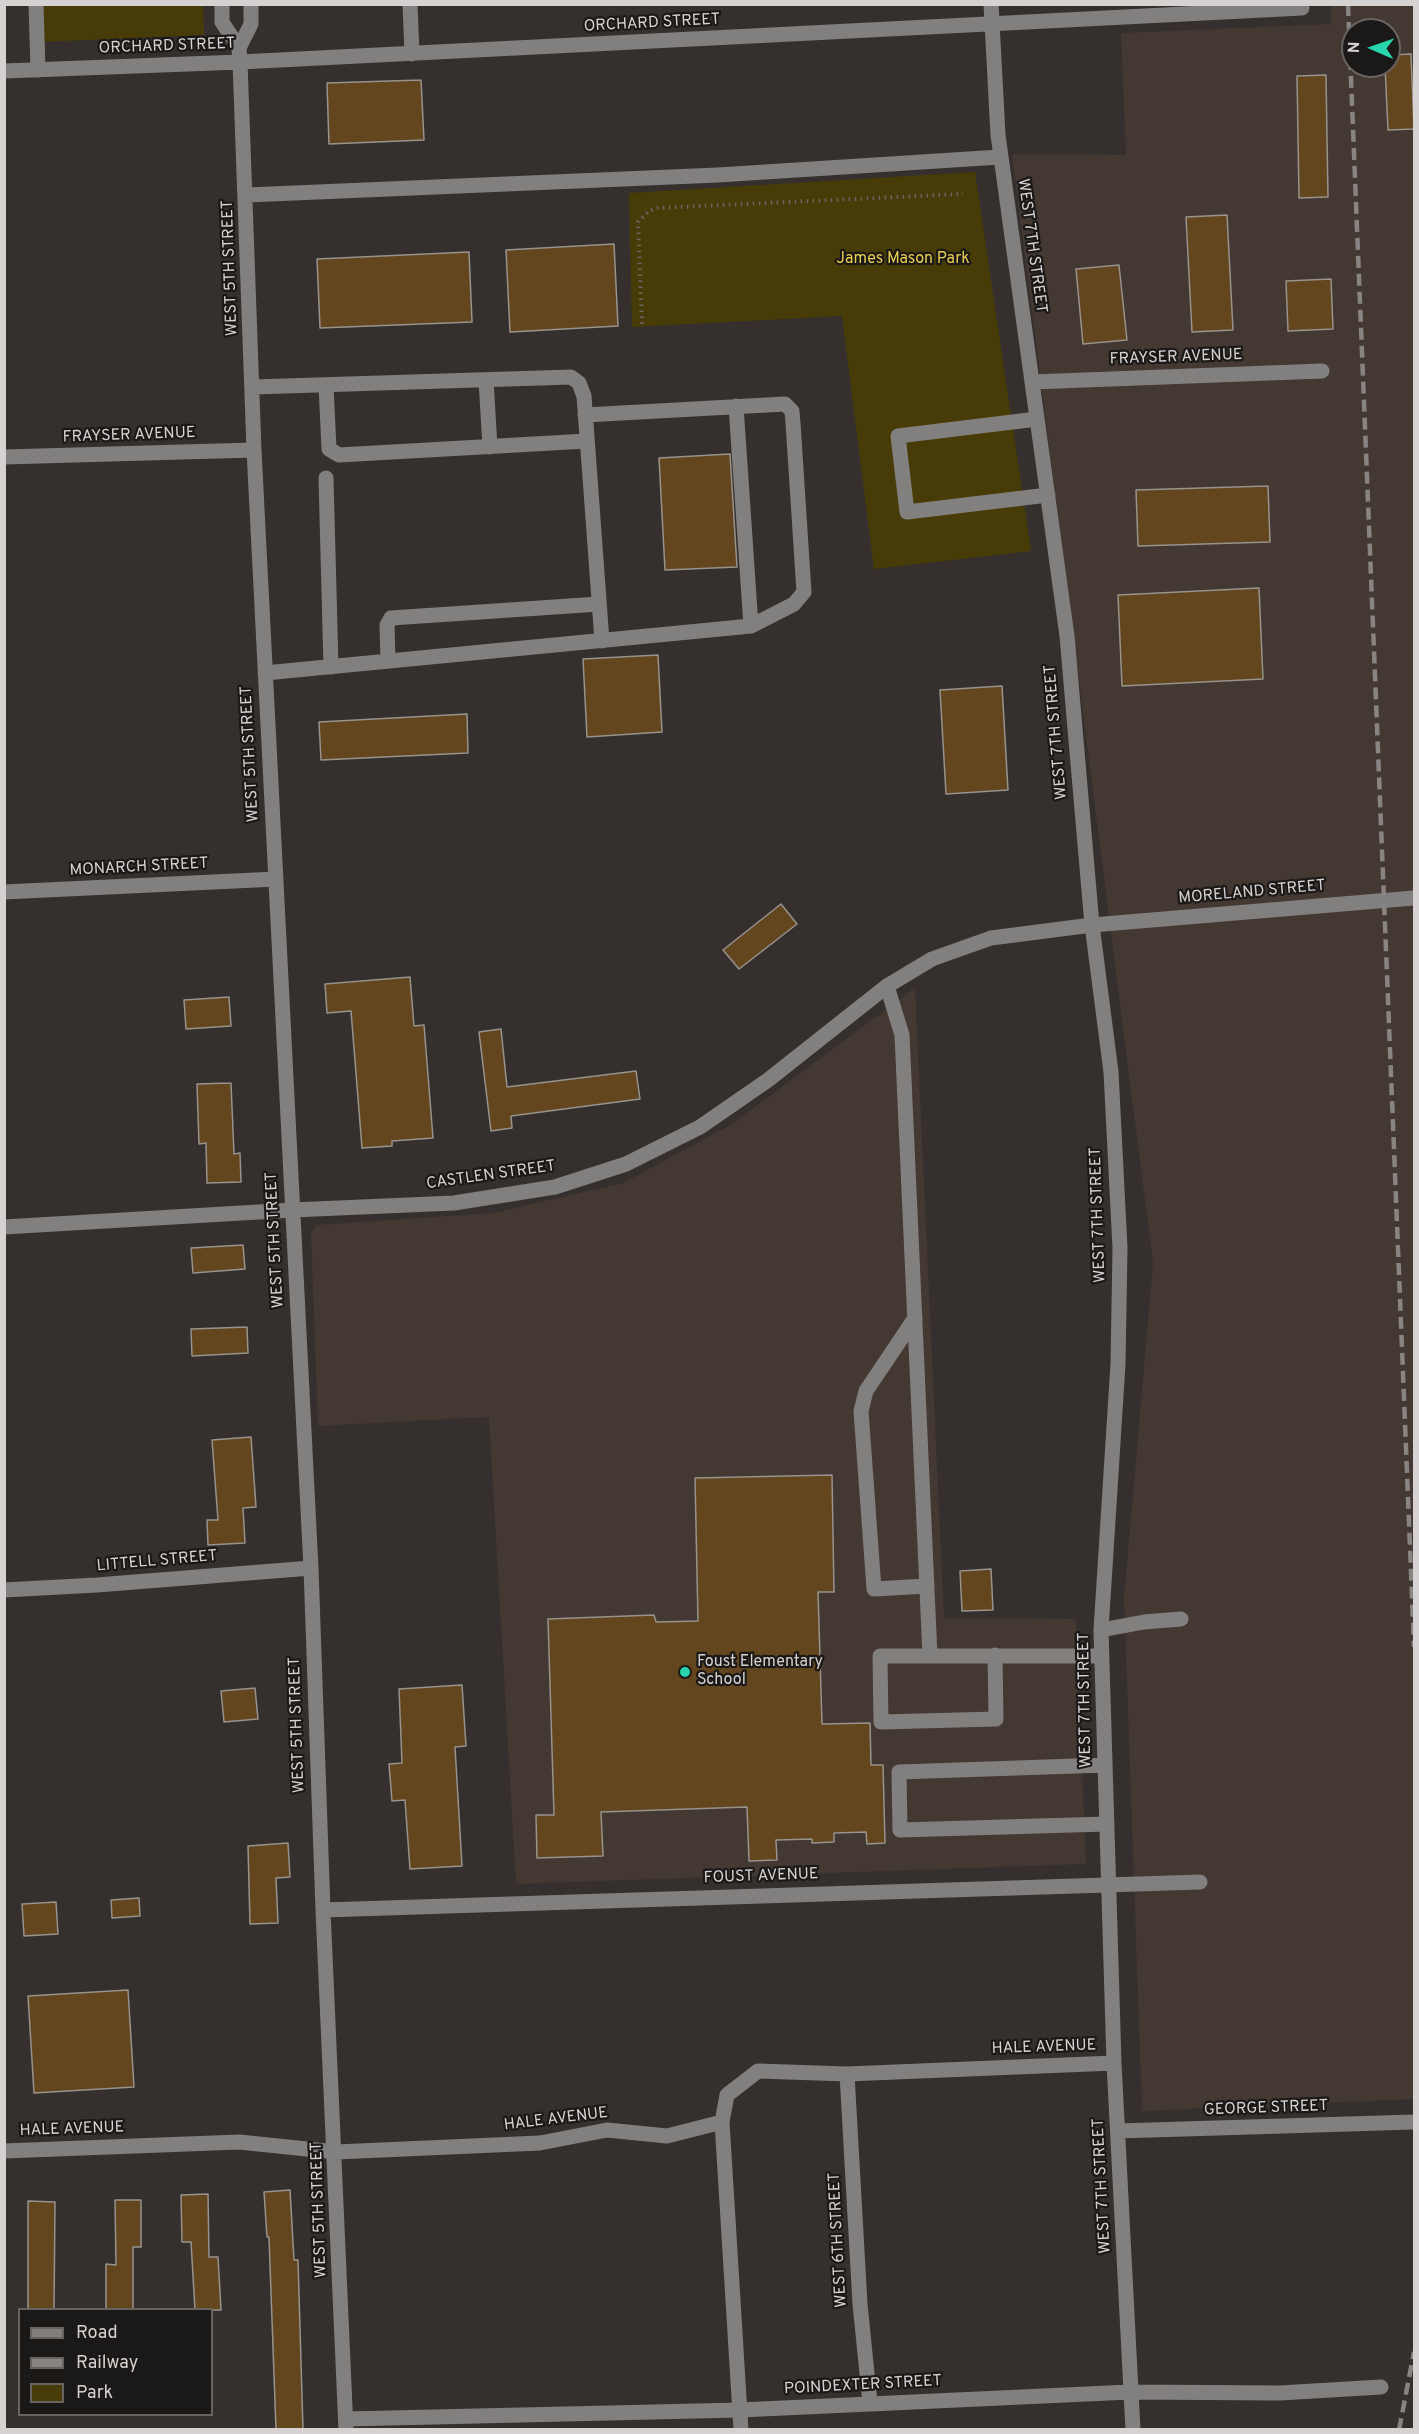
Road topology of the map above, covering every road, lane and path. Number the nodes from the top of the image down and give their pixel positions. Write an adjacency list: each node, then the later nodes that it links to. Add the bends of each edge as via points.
1 (36, 4): 12 (street)
2 (222, 4): 10 (street, via 222,22)
3 (251, 4): 10 (street, WEST 5TH STREET, via 251,24)
4 (410, 4): 9 (street)
5 (991, 4): 8 (street, WEST 7TH STREET)
6 (1302, 8): 7 (street, ORCHARD STREET)
7 (1118, 11): 8 (street, ORCHARD STREET)
8 (991, 25): 9 (street, ORCHARD STREET); 13 (street, WEST 7TH STREET)
9 (412, 54): 10 (street, ORCHARD STREET)
10 (239, 55): 12 (street, ORCHARD STREET); 15 (street, WEST 5TH STREET)
11 (4, 70): 12 (street, ORCHARD STREET)
12 (38, 70)
13 (1000, 157): 15 (street, via 718,175); 19 (street, WEST 7TH STREET)
14 (963, 194): 16 (path, via 649,211 638,222)
15 (247, 195): 21 (street, WEST 5TH STREET)
16 (642, 324)
17 (1322, 371): 19 (street, FRAYSER AVENUE)
18 (486, 380): 20 (street); 23 (street, via 571,377 579,383 584,396); 26 (street)
19 (1032, 382): 24 (street, WEST 7TH STREET)
20 (326, 385): 21 (street); 26 (street, via 329,449 334,453)
21 (253, 387): 27 (street, WEST 5TH STREET)
22 (736, 406): 23 (street); 32 (street); 32 (street, via 785,404 792,411 793,423 804,592 794,604)
23 (585, 415): 25 (street)
24 (1037, 419): 30 (street, WEST 7TH STREET); 30 (street, via 898,436 907,512)
25 (587, 441): 26 (street); 31 (street)
26 (490, 447)
27 (254, 450): 28 (street, FRAYSER AVENUE); 36 (street, WEST 5TH STREET)
28 (4, 457)
29 (326, 478): 35 (street)
30 (1048, 495): 40 (street, WEST 7TH STREET, via 1067,636)
31 (599, 604): 33 (street); 34 (street, via 391,618 387,625)
32 (751, 626): 33 (street)
33 (602, 641): 34 (street)
34 (388, 661): 35 (street)
35 (331, 667): 36 (street)
36 (265, 673): 37 (street, WEST 5TH STREET)
37 (276, 879): 38 (street, MONARCH STREET); 42 (street, WEST 5TH STREET)
38 (4, 892)
39 (1414, 898): 40 (street, MORELAND STREET)
40 (1092, 925): 41 (street, CASTLEN STREET, via 991,938 932,959); 49 (street, WEST 7TH STREET, via 1111,1072 1120,1248 1118,1364)
41 (887, 986): 42 (street, CASTLEN STREET, via 768,1080 700,1127 626,1164 555,1187 454,1203); 44 (street, via 902,1035)
42 (292, 1210): 43 (street, CASTLEN STREET); 45 (street, WEST 5TH STREET)
43 (4, 1227)
44 (915, 1318): 46 (street); 46 (street, via 866,1391 861,1411 874,1589)
45 (311, 1568): 47 (street, LITTELL STREET); 57 (street, WEST 5TH STREET)
46 (927, 1586): 51 (street)
47 (4, 1590)
48 (1182, 1619): 49 (street)
49 (1101, 1630): 52 (street, WEST 7TH STREET)
50 (995, 1655): 51 (street); 51 (street, via 996,1719 881,1722 879,1656); 52 (street)
51 (930, 1656)
52 (1102, 1656): 53 (street, WEST 7TH STREET)
53 (1105, 1765): 54 (street, WEST 7TH STREET); 54 (street, via 899,1772 900,1830)
54 (1107, 1824): 56 (street, WEST 7TH STREET)
55 (1200, 1882): 56 (street, FOUST AVENUE)
56 (1109, 1884): 57 (street, FOUST AVENUE); 58 (street, WEST 7TH STREET)
57 (322, 1910): 64 (street, WEST 5TH STREET)
58 (1114, 2063): 59 (street, HALE AVENUE); 62 (street, WEST 7TH STREET)
59 (847, 2074): 60 (street, HALE AVENUE, via 758,2071 727,2095); 67 (street, WEST 6TH STREET, via 860,2304)
60 (722, 2122): 64 (street, HALE AVENUE, via 668,2136 607,2130 540,2143); 68 (street)
61 (1414, 2122): 62 (street, GEORGE STREET)
62 (1118, 2131): 66 (street, WEST 7TH STREET)
63 (4, 2151): 64 (street, HALE AVENUE, via 239,2142)
64 (336, 2151): 69 (street, WEST 5TH STREET)
65 (1381, 2387): 66 (street, POINDEXTER STREET, via 1280,2393)
66 (1130, 2392): 67 (street, POINDEXTER STREET); 71 (street, WEST 7TH STREET)
67 (870, 2403): 68 (street, POINDEXTER STREET)
68 (740, 2410): 69 (street, POINDEXTER STREET); 70 (street)
69 (346, 2424)
70 (741, 2430)
71 (1133, 2430)

